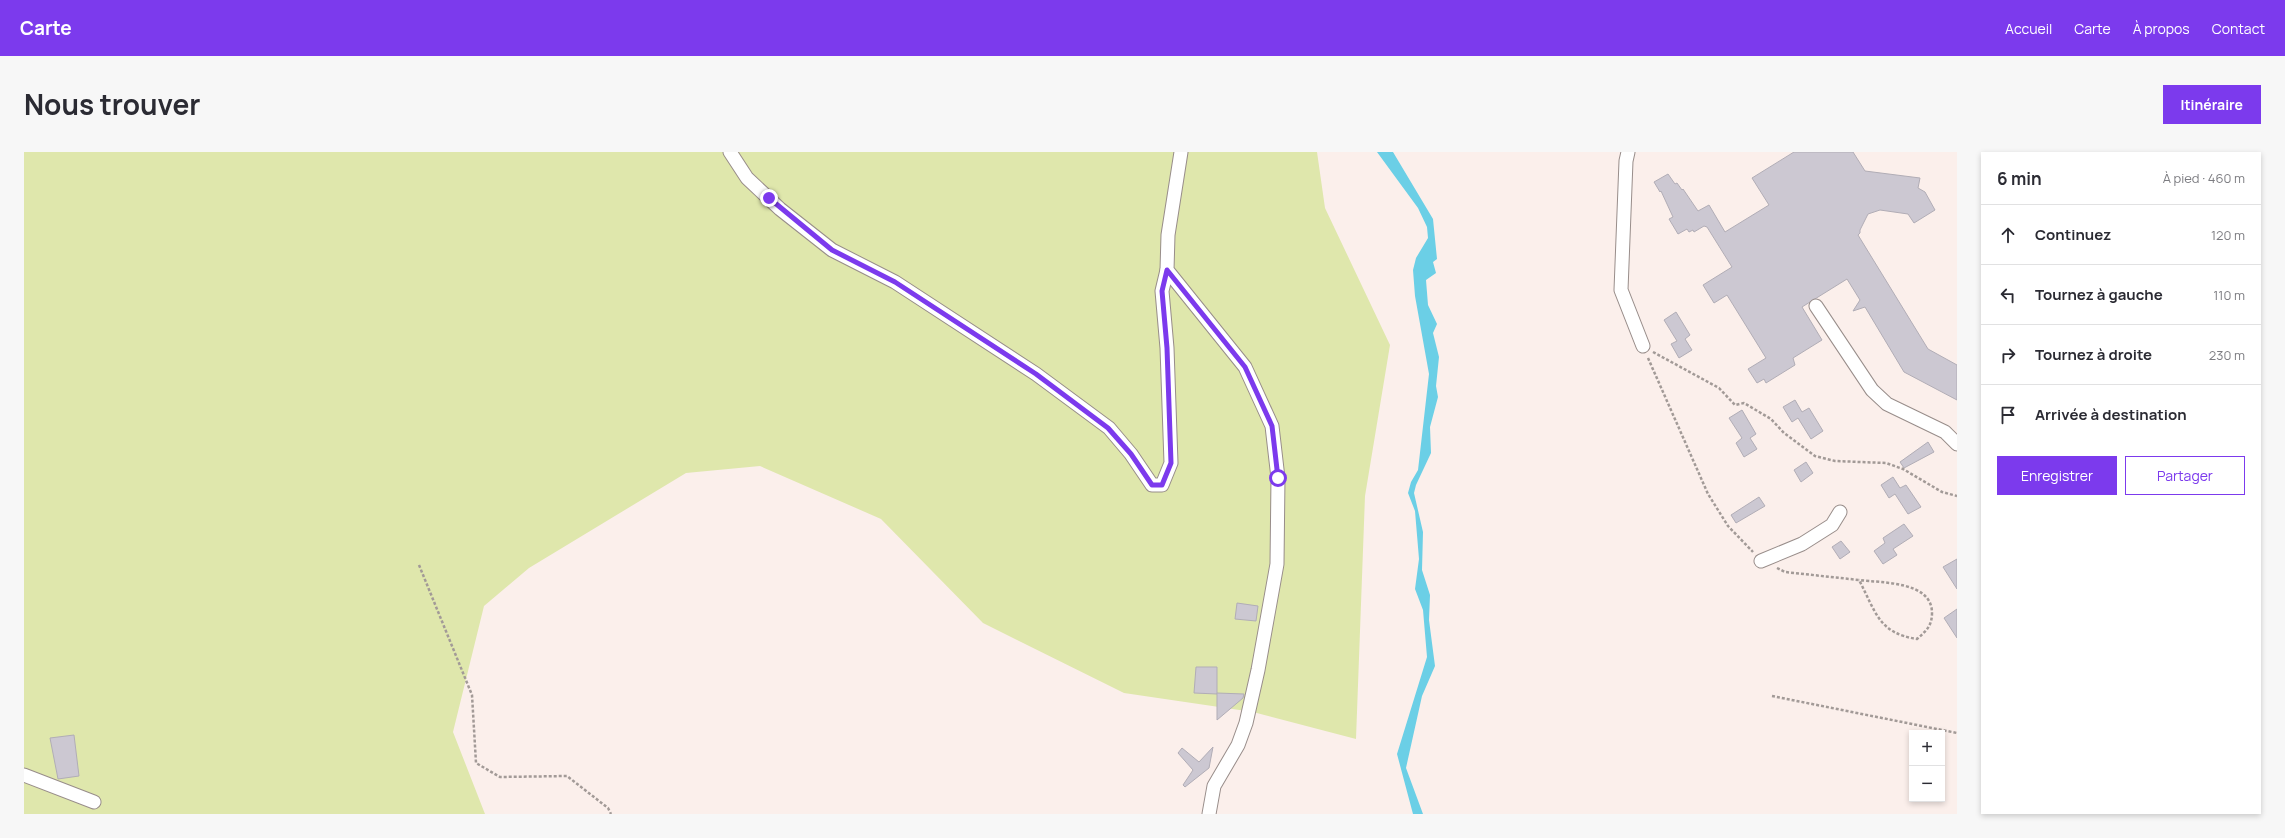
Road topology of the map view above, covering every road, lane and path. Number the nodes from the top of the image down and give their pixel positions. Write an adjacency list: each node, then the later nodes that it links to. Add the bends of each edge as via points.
1 (730, 152): 4 (street, via 752,183 832,250 901,286 1036,374 1108,428 1131,454 1152,485 1162,485 1171,463 1167,348 1162,291)
2 (1180, 152): 4 (street, via 1168,235)
3 (1628, 152): 6 (street, via 1621,290)
4 (1167, 270): 17 (street, via 1245,367 1272,426 1278,478 1276,564 1258,670 1246,723 1238,745 1214,786)
5 (1816, 306): 7 (street, via 1872,390 1887,404 1945,432)
6 (1643, 346): 8 (path, via 1719,388 1735,405 1744,403 1772,419 1784,433 1815,456 1835,461 1886,463 1902,469 1942,492)
7 (1957, 444)
8 (1957, 496)
9 (1840, 512): 10 (street, via 1832,525 1802,544)
10 (1761, 561)
11 (419, 565): 16 (path, via 472,695 476,763 500,777 567,776 608,808)
12 (1772, 696): 13 (path)
13 (1957, 733)
14 (24, 775): 15 (street)
15 (94, 802)
16 (611, 814)
17 (1210, 814)

